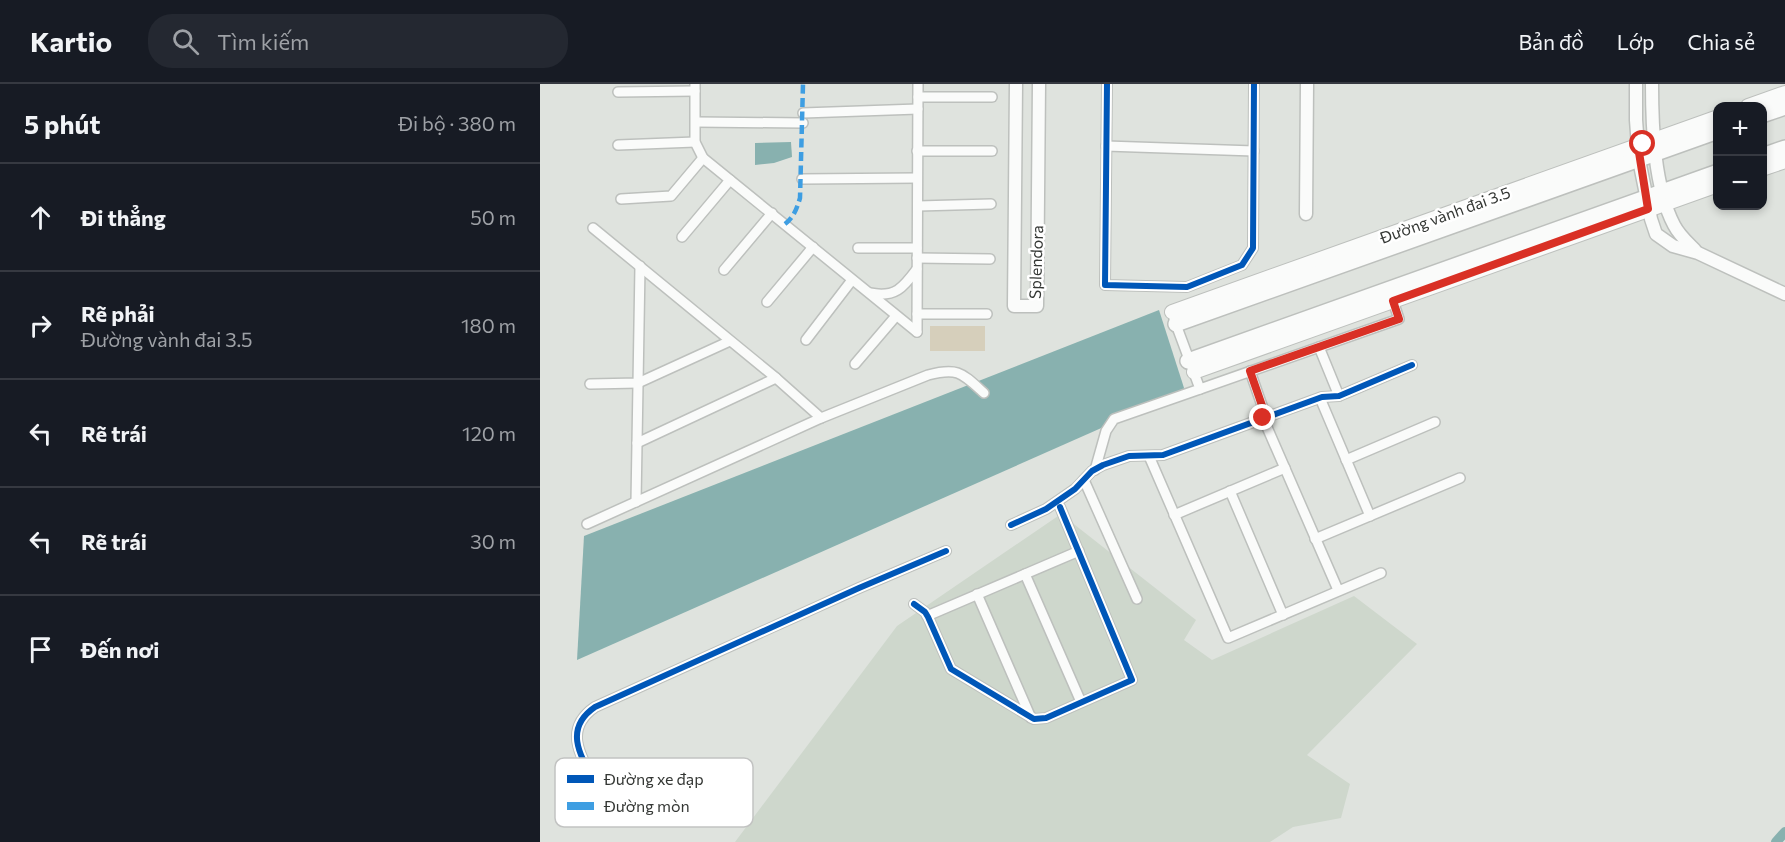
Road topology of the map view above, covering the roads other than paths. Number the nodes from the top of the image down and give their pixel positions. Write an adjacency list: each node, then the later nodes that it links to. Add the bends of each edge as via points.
1 (918, 84): 12 (street)
2 (1016, 84): 3 (street, Splendora, via 1014,306 1038,306)
3 (1039, 84)
4 (1107, 84): 23 (street)
5 (1254, 84): 28 (street)
6 (1307, 84): 45 (street)
7 (1636, 84): 29 (street)
8 (1652, 84): 24 (street)
9 (696, 87): 10 (street); 19 (street)
10 (618, 92)
11 (1785, 93): 14 (main road)
12 (918, 97): 13 (street); 16 (street)
13 (992, 97)
14 (1759, 102)
15 (1785, 107): 17 (main road)
16 (918, 109): 19 (street); 26 (street)
17 (1767, 113)
18 (1713, 119): 24 (main road, Đường vành đai 3.5)
19 (696, 122): 21 (street)
20 (1713, 132): 24 (main road, Đường vành đai 3.5)
21 (695, 142): 22 (street); 31 (street)
22 (618, 145)
23 (1106, 146): 28 (street); 28 (street, via 1105,285 1187,287 1242,265 1253,248)
24 (1655, 147): 29 (main road, Đường vành đai 3.5); 39 (street)
25 (1785, 148): 30 (main road)
26 (917, 151): 27 (street); 35 (street)
27 (992, 151)
28 (1254, 151)
29 (1639, 153): 41 (street); 64 (main road, Đường vành đai 3.5)
30 (1767, 154)
31 (703, 158): 37 (street); 40 (street, via 671,196)
32 (1785, 161): 33 (main road)
33 (1767, 167)
34 (1713, 174): 39 (main road)
35 (917, 178): 36 (street); 43 (street)
36 (802, 179)
37 (730, 180): 44 (street); 47 (street)
38 (1713, 186): 39 (main road)
39 (1664, 197): 41 (main road); 51 (street, via 1675,227)
40 (621, 199)
41 (1647, 203): 51 (street, via 1656,234 1673,246); 59 (main road); 70 (main road)
42 (991, 204): 43 (street)
43 (918, 206): 50 (street)
44 (772, 213): 48 (street); 55 (street)
45 (1306, 214)
46 (593, 228): 53 (street)
47 (682, 237)
48 (813, 247): 56 (street); 60 (street)
49 (858, 248): 50 (street)
50 (917, 253): 52 (street); 54 (street)
51 (1698, 253): 58 (street)
52 (990, 259)
53 (640, 266): 66 (street); 73 (street)
54 (917, 269): 57 (street, via 893,293 871,293); 61 (street)
55 (724, 270)
56 (852, 280): 57 (street); 65 (street)
57 (862, 287): 63 (street)
58 (1785, 294)
59 (1393, 301): 67 (street, via 1399,319); 70 (main road)
60 (767, 302)
61 (917, 314): 62 (street); 63 (street, via 917,332)
62 (987, 314)
63 (896, 316): 68 (street)
64 (1174, 318): 70 (street)
65 (806, 340)
66 (730, 341): 72 (street); 73 (street)
67 (1319, 347): 71 (street); 77 (street)
68 (855, 364)
69 (1412, 365): 77 (street)
70 (1191, 366): 75 (street)
71 (1250, 371): 75 (street); 80 (street)
72 (776, 378): 79 (street); 82 (street)
73 (638, 383): 74 (street); 82 (street)
74 (590, 384)
75 (1200, 389): 86 (street, via 1114,419 1106,431)
76 (984, 393): 79 (street, via 967,377 944,371)
77 (1339, 396): 78 (street)
78 (1320, 398): 80 (street); 84 (street)
79 (821, 418): 90 (street)
80 (1264, 418): 83 (street, via 1163,455); 85 (street)
81 (1435, 422): 84 (street)
82 (637, 443): 90 (street)
83 (1149, 456): 86 (street, via 1129,456); 92 (street)
84 (1346, 460): 93 (street)
85 (1285, 468): 89 (street); 96 (street)
86 (1095, 470): 88 (street)
87 (1460, 478): 93 (street)
88 (1084, 480): 95 (street, via 1046,509); 103 (street)
89 (1230, 491): 92 (street); 105 (street)
90 (636, 502): 94 (street)
91 (1060, 507): 98 (street)
92 (1174, 515): 105 (street, via 1228,638)
93 (1370, 516): 96 (street)
94 (587, 524)
95 (1011, 525)
96 (1315, 539): 101 (street)
97 (946, 551): 109 (street, via 595,707 585,714 578,728)
98 (1078, 551): 100 (street); 107 (street, via 1132,680)
99 (1381, 573): 101 (street)
100 (1025, 574): 102 (street); 107 (street)
101 (1338, 590): 105 (street)
102 (976, 594): 106 (street); 108 (street)
103 (1137, 599)
104 (914, 604): 106 (street)
105 (1283, 615)
106 (927, 616): 108 (street, via 951,669)
107 (1081, 702): 108 (street, via 1046,718)
108 (1031, 718)
109 (584, 758)

